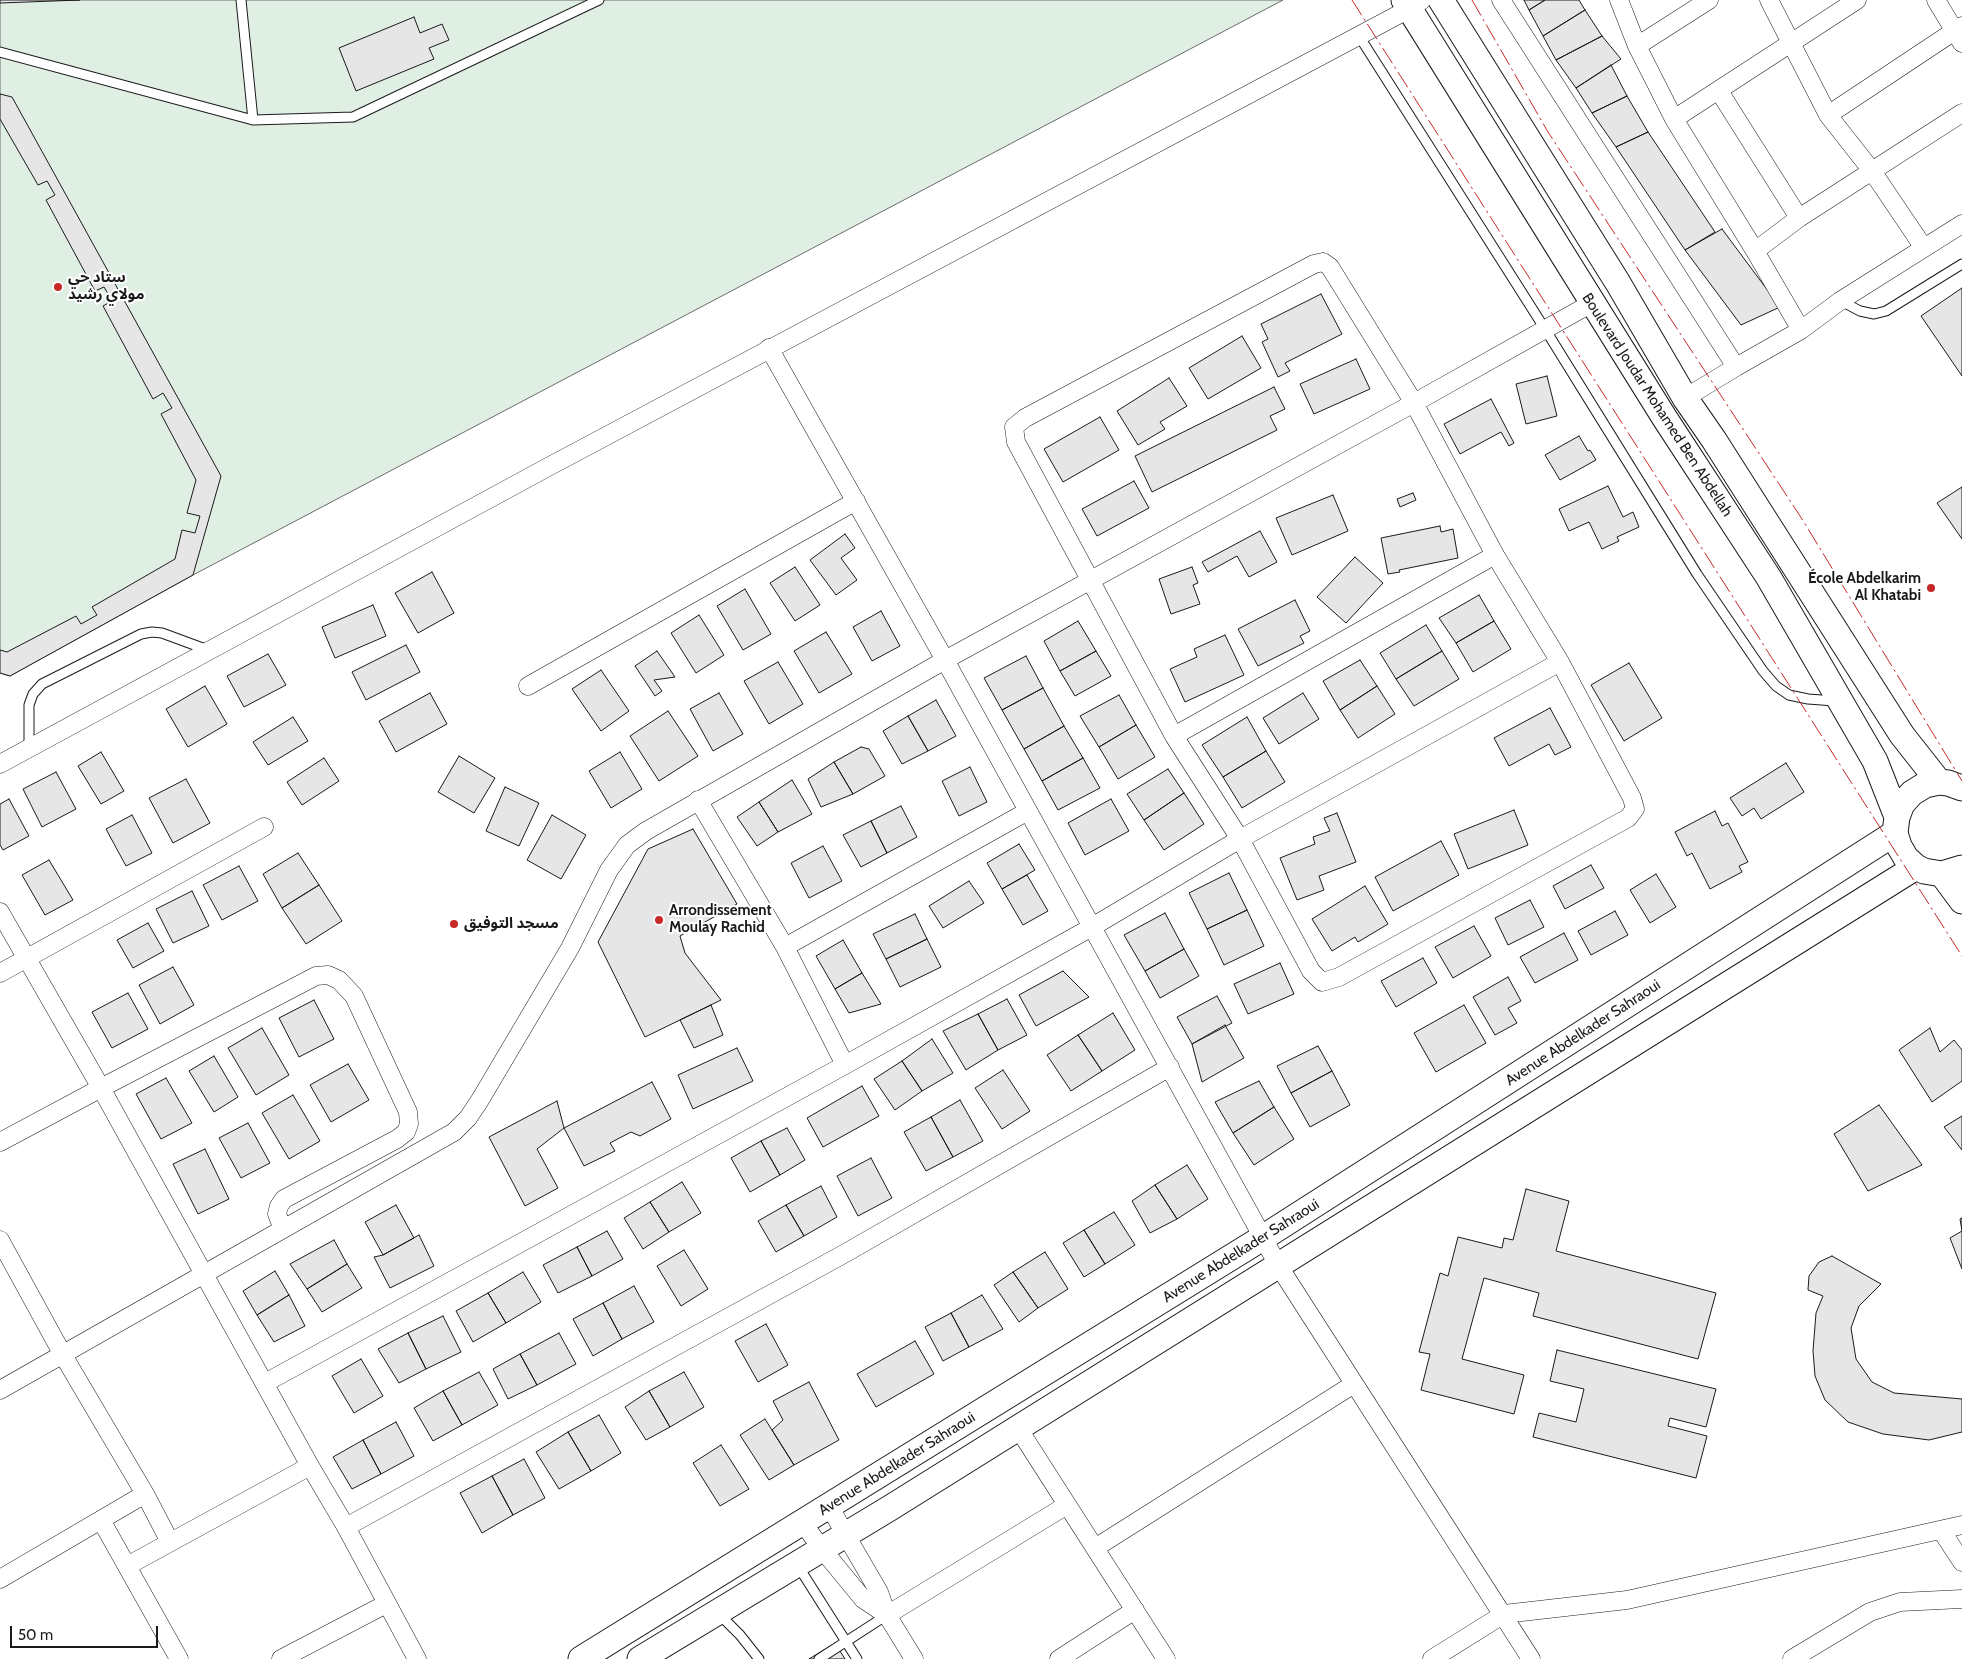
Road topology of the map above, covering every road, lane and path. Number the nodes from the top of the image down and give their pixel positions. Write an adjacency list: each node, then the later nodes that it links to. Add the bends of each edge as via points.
1 (241, 0): 20 (lane)
2 (600, 0): 20 (lane, via 353,116)
3 (1441, 0): 33 (main road, Boulevard Joudar Mohamed Ben Abdellah, via 1618,283)
4 (1501, 0): 32 (street)
5 (1619, 0): 14 (street)
6 (1709, 0): 14 (street)
7 (1769, 0): 13 (street)
8 (1857, 0): 13 (street)
9 (1936, 0): 11 (street)
10 (1412, 3): 12 (street); 28 (main road, Boulevard Joudar Mohamed Ben Abdellah)
11 (1959, 33): 18 (street)
12 (1359, 36): 29 (lane); 31 (street)
13 (1791, 43): 16 (street); 18 (street)
14 (1638, 46): 19 (street)
15 (0, 52): 20 (lane)
16 (1719, 91): 19 (street); 22 (street)
17 (1962, 113): 21 (street)
18 (1828, 115): 21 (street)
19 (1674, 119): 25 (street)
20 (254, 120)
21 (1872, 171): 22 (street); 24 (street)
22 (1799, 218): 25 (street)
23 (1962, 224): 24 (street)
24 (1924, 248): 27 (street)
25 (1755, 251): 30 (street)
26 (1962, 264): 27 (lane, via 1886,311 1874,314 1860,311)
27 (1840, 301): 30 (street)
28 (1592, 302): 29 (street); 42 (main road, Boulevard Joudar Mohamed Ben Abdellah, via 1769,578)
29 (1545, 329): 34 (street); 42 (lane, via 1697,574 1763,671 1789,695)
30 (1801, 330): 32 (street)
31 (769, 348): 35 (street); 38 (street)
32 (1736, 366): 33 (street)
33 (1685, 398): 46 (main road, Boulevard Joudar Mohamed Ben Abdellah, via 1902,735)
34 (1414, 403): 36 (street); 37 (street); 37 (street, via 1330,267 1323,262 1026,418 1014,427 1016,442)
35 (856, 501): 39 (street); 41 (street)
36 (1494, 555): 40 (street); 43 (street)
37 (1090, 581): 39 (street); 43 (street)
38 (208, 650): 44 (street); 44 (lane, via 162,633 141,634 42,684 29,705)
39 (945, 660): 47 (street); 48 (street)
40 (1560, 662): 51 (street); 51 (street, via 1632,798 1635,809 1628,818 1340,977 1322,982 1311,971)
41 (528, 686)
42 (1840, 701): 49 (main road, Boulevard Joudar Mohamed Ben Abdellah, via 1874,761)
43 (1174, 736): 51 (street)
44 (29, 748): 45 (street)
45 (0, 764)
46 (1955, 784): 49 (main road, via 1925,785 1912,793 1902,804)
47 (698, 800): 57 (street); 64 (street, via 627,845 609,870 570,948 468,1118 454,1132)
48 (1028, 811): 56 (street); 57 (street)
49 (1896, 825): 52 (main road, Boulevard Joudar Mohamed Ben Abdellah, via 1899,846); 65 (main road, Avenue Abdelkader Sahraoui)
50 (264, 826): 58 (street)
51 (1240, 839): 56 (street)
52 (1916, 866): 53 (main road, via 1924,871); 67 (main road, Avenue Abdelkader Sahraoui)
53 (1952, 871): 54 (main road)
54 (1962, 901)
55 (0, 912): 58 (street)
56 (1092, 927): 60 (street); 61 (street)
57 (785, 947): 60 (street)
58 (26, 958): 59 (street); 62 (street)
59 (0, 973)
60 (845, 1065): 70 (street)
61 (1170, 1067): 65 (street); 81 (street, via 842,1255)
62 (101, 1088): 63 (street); 64 (street, via 316,976 328,975 339,980 354,996 408,1112 409,1124 406,1132 397,1139 284,1199 277,1214); 68 (street)
63 (0, 1142)
64 (284, 1229): 68 (street)
65 (1264, 1237): 67 (street); 77 (main road, Avenue Abdelkader Sahraoui)
66 (0, 1240): 69 (street)
67 (1278, 1265): 71 (street); 73 (main road, Avenue Abdelkader Sahraoui)
68 (204, 1274): 69 (street); 70 (street)
69 (63, 1355): 72 (street); 75 (street)
70 (265, 1384): 74 (street)
71 (1354, 1384): 85 (street); 95 (street)
72 (0, 1390)
73 (1018, 1428): 76 (street); 83 (main road, Avenue Abdelkader Sahraoui)
74 (310, 1466): 81 (street); 84 (street)
75 (145, 1494): 78 (street); 84 (street)
76 (1067, 1505): 85 (street); 96 (street)
77 (829, 1506): 79 (main road, Avenue Abdelkader Sahraoui); 83 (street)
78 (101, 1520): 89 (street); 90 (street)
79 (802, 1522): 86 (street); 101 (main road, Avenue Abdelkader Sahraoui)
80 (1962, 1525): 82 (street)
81 (346, 1527): 92 (street)
82 (1941, 1530): 87 (street); 95 (street, via 1627,1600)
83 (846, 1534): 86 (main road, Avenue Abdelkader Sahraoui); 96 (street, via 879,1592)
84 (170, 1542): 89 (street)
85 (1095, 1548): 93 (street)
86 (822, 1549): 88 (main road, Avenue Abdelkader Sahraoui); 96 (street, via 863,1599)
87 (1962, 1562)
88 (796, 1564): 94 (main road, Avenue Abdelkader Sahraoui); 97 (lane)
89 (127, 1566): 98 (street)
90 (0, 1579)
91 (1962, 1599): 111 (street, via 1900,1602 1870,1612)
92 (386, 1604): 99 (street); 100 (street)
93 (1135, 1610): 107 (street); 108 (street)
94 (716, 1612): 102 (main road, Avenue Abdelkader Sahraoui); 103 (lane)
95 (1504, 1614): 109 (street); 110 (street)
96 (887, 1615): 97 (lane); 106 (street)
97 (846, 1642): 104 (lane); 105 (lane)
98 (179, 1659)
99 (281, 1659)
100 (417, 1659)
101 (581, 1659)
102 (640, 1659)
103 (759, 1659)
104 (818, 1659)
105 (857, 1659)
106 (914, 1659)
107 (1059, 1659)
108 (1166, 1659)
109 (1432, 1659)
110 (1531, 1659)
111 (1792, 1659)

